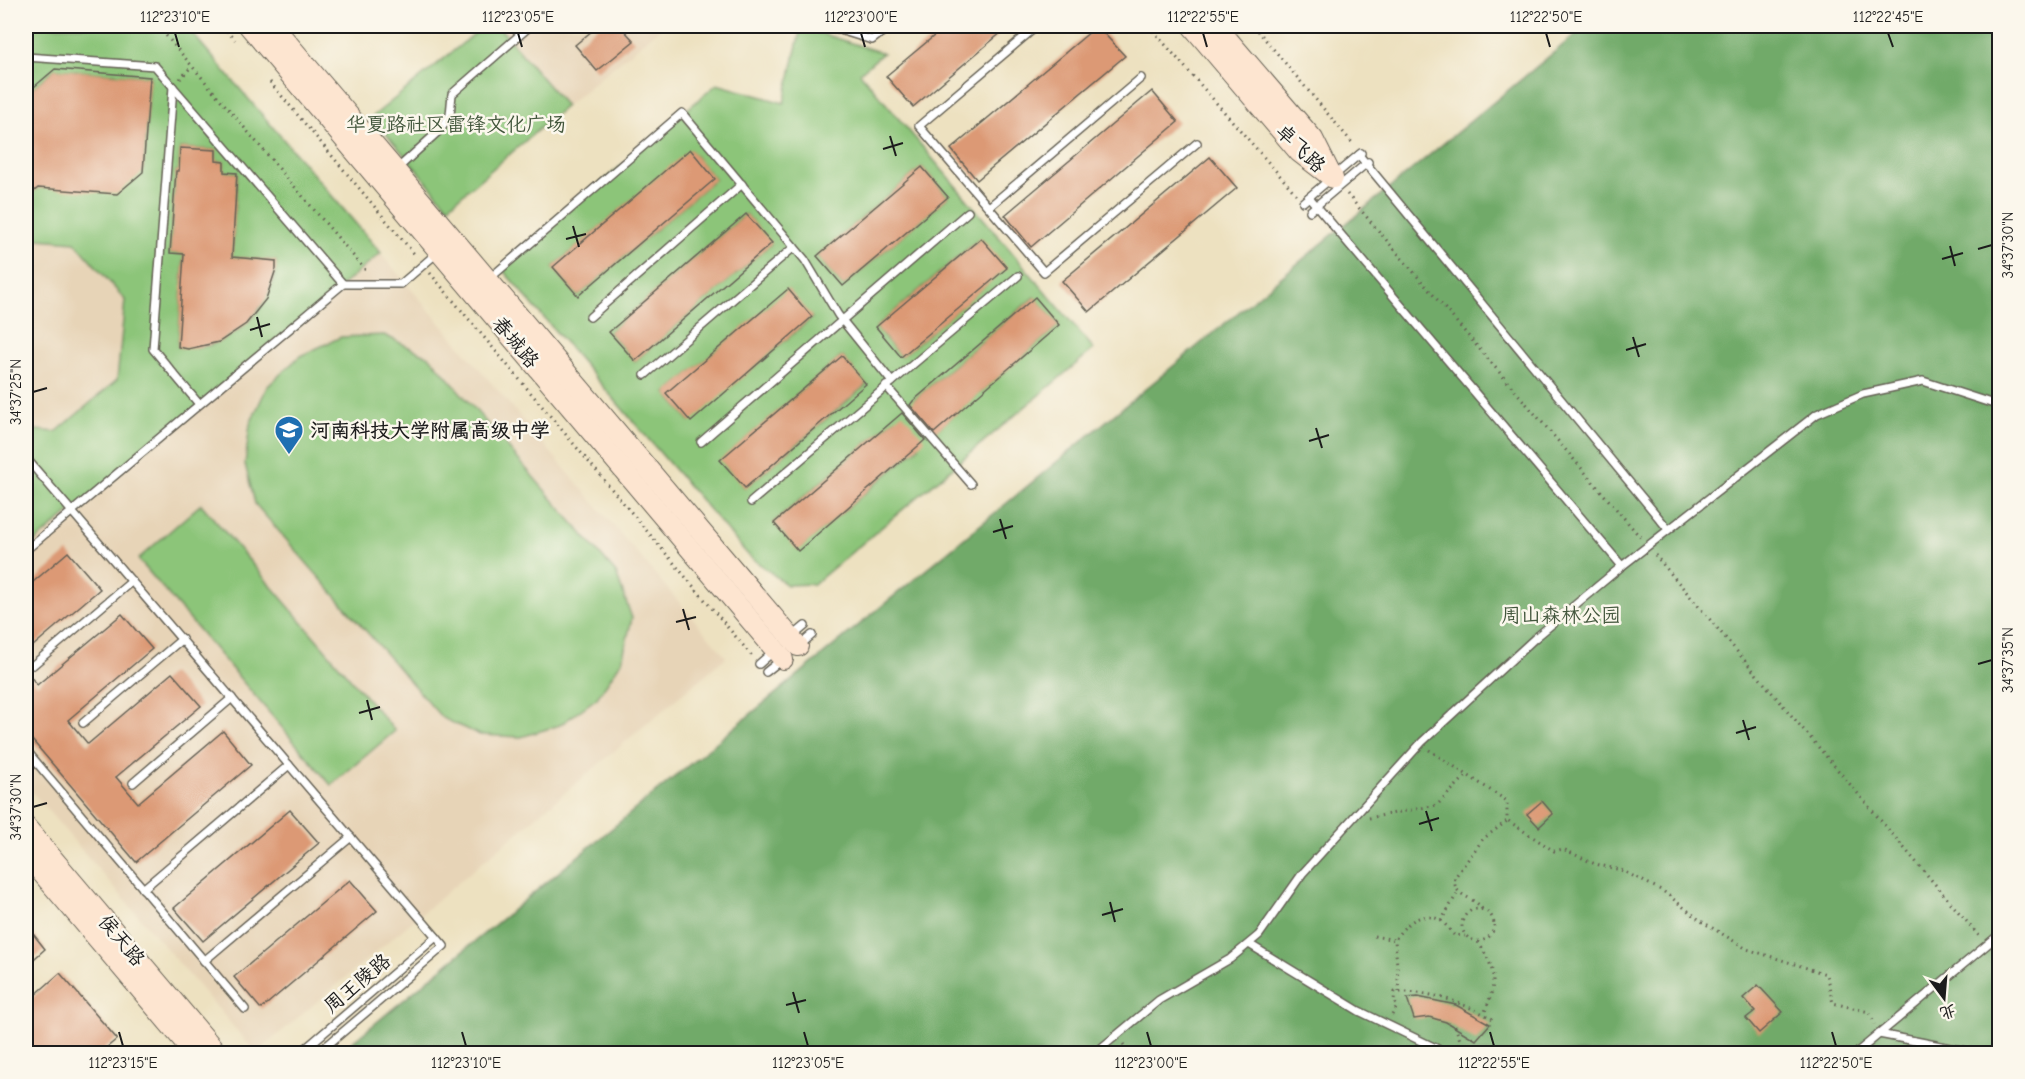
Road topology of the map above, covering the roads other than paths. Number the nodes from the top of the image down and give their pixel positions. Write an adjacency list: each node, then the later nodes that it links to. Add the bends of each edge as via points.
1 (249, 26): 14 (street, 春城路)
2 (273, 26): 14 (street, 春城路)
3 (530, 26): 14 (lane, via 452,94 450,115 441,129)
4 (827, 26): 5 (lane, via 872,40)
5 (890, 26)
6 (1037, 26): 17 (lane, via 919,126)
7 (1192, 26): 15 (street, 卓飞路, via 1299,152)
8 (1216, 26): 15 (street, 卓飞路, via 1313,139)
9 (26, 57): 11 (lane, via 155,66)
10 (1142, 78): 17 (lane)
11 (173, 87): 24 (lane); 29 (lane, via 153,349)
12 (1197, 143): 17 (lane, via 1044,272)
13 (1367, 163): 15 (lane); 15 (lane, via 1360,154); 36 (lane)
14 (388, 176): 20 (street, 春城路)
15 (1336, 182): 18 (lane); 18 (lane, via 1306,200)
16 (742, 184): 21 (lane); 23 (lane, via 682,113); 25 (lane)
17 (989, 207)
18 (1313, 209): 38 (lane)
19 (968, 212): 26 (lane)
20 (446, 246): 23 (street, 春城路); 24 (lane, via 401,284); 41 (street, 春城路)
21 (794, 247): 26 (lane); 27 (lane)
22 (1017, 276): 28 (lane)
23 (487, 281): 41 (street, 春城路)
24 (343, 284): 29 (lane)
25 (590, 316)
26 (842, 320): 28 (lane); 31 (lane)
27 (645, 375)
28 (889, 384): 33 (lane); 34 (lane)
29 (199, 404): 35 (lane)
30 (2000, 406): 36 (lane, via 1923,381 1863,394 1817,414)
31 (701, 442)
32 (26, 458): 35 (lane)
33 (971, 484)
34 (751, 502)
35 (72, 511): 37 (lane); 39 (lane)
36 (1668, 529): 38 (lane)
37 (26, 550)
38 (1622, 566): 56 (lane, via 1534,639 1420,745 1302,874)
39 (132, 581): 40 (lane); 43 (lane)
40 (182, 639): 45 (lane); 46 (lane)
41 (794, 642): 42 (lane); 44 (lane)
42 (759, 664)
43 (33, 665)
44 (766, 672)
45 (232, 698): 48 (lane); 49 (lane)
46 (83, 723)
47 (26, 750): 53 (lane)
48 (290, 765): 51 (lane); 53 (lane)
49 (133, 783)
50 (26, 828): 61 (street, 侯天路)
51 (351, 837): 55 (lane); 57 (lane)
52 (26, 854): 60 (street, 侯天路)
53 (143, 889): 57 (lane)
54 (2000, 934): 59 (lane)
55 (436, 937): 62 (lane, 周王陵路); 63 (lane, 周王陵路, via 444,946)
56 (1249, 944): 64 (lane, via 1159,1000); 65 (lane, via 1387,1024)
57 (204, 961): 58 (lane)
58 (245, 1009)
59 (1879, 1034): 66 (lane); 67 (lane)
60 (195, 1053)
61 (218, 1053)
62 (299, 1053)
63 (317, 1053)
64 (1094, 1053)
65 (1448, 1053)
66 (1855, 1053)
67 (1982, 1053)

